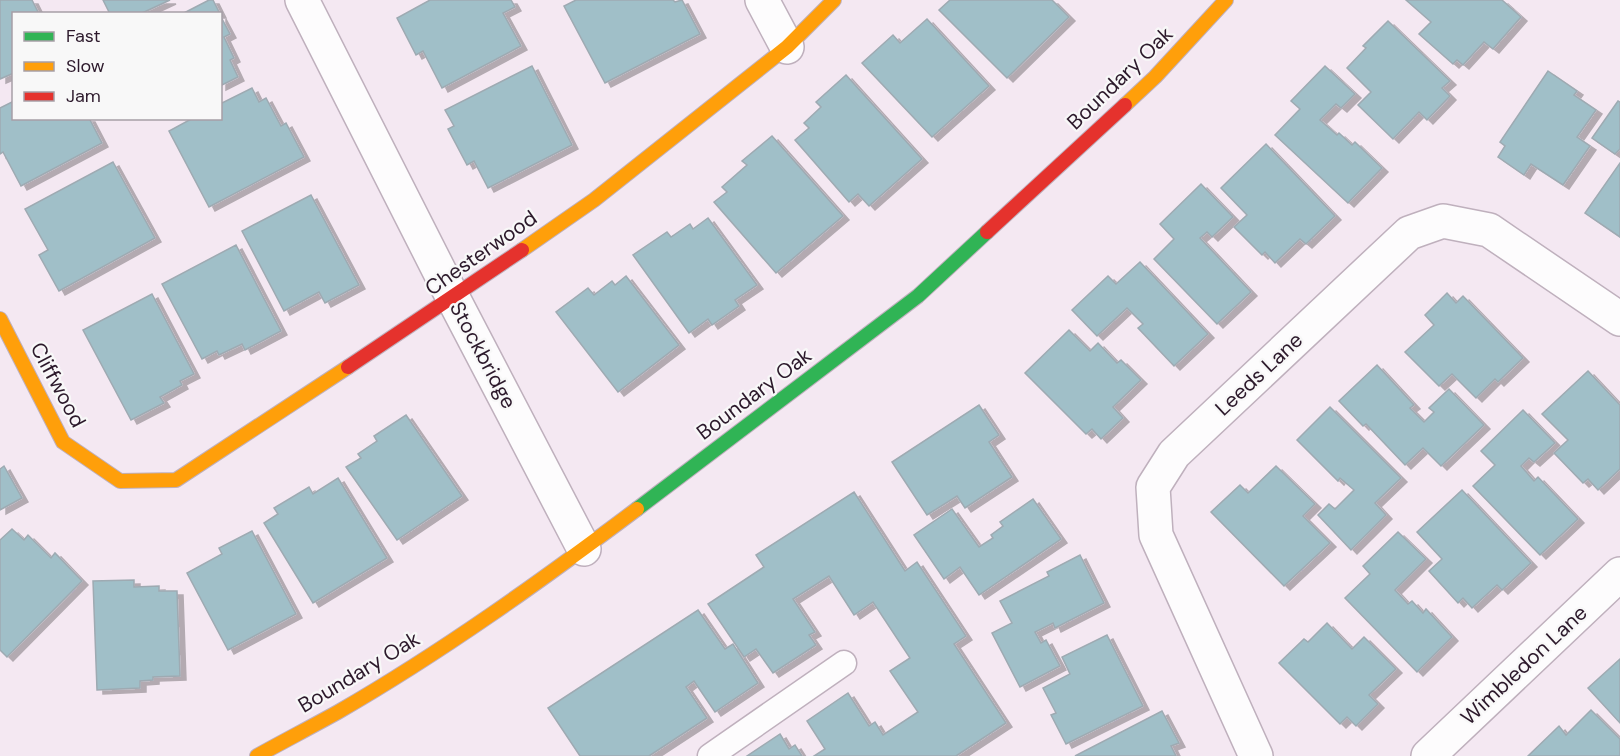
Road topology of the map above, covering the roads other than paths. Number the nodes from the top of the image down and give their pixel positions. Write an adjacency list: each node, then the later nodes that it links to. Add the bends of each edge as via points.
1 (302, 0): 6 (street, Stockbridge)
2 (762, 0): 5 (street)
3 (834, 0): 5 (street, Chesterwood)
4 (1226, 0): 10 (street, Boundary Oak, via 1155,77 918,296)
5 (787, 47): 6 (street, Chesterwood, via 594,200)
6 (453, 298): 9 (street, Chesterwood, via 176,480); 10 (street, Stockbridge)
7 (0, 319): 9 (street, Cliffwood, via 63,442)
8 (1620, 319): 15 (street, Leeds Lane, via 1489,230 1443,221 1410,233 1174,454 1154,487 1156,535)
9 (120, 481)
10 (584, 549): 13 (street, Boundary Oak, via 460,636 338,712)
11 (1620, 574): 16 (street, Wimbledon Lane)
12 (844, 663): 14 (lane)
13 (257, 756)
14 (710, 756)
15 (1256, 756)
16 (1428, 756)

